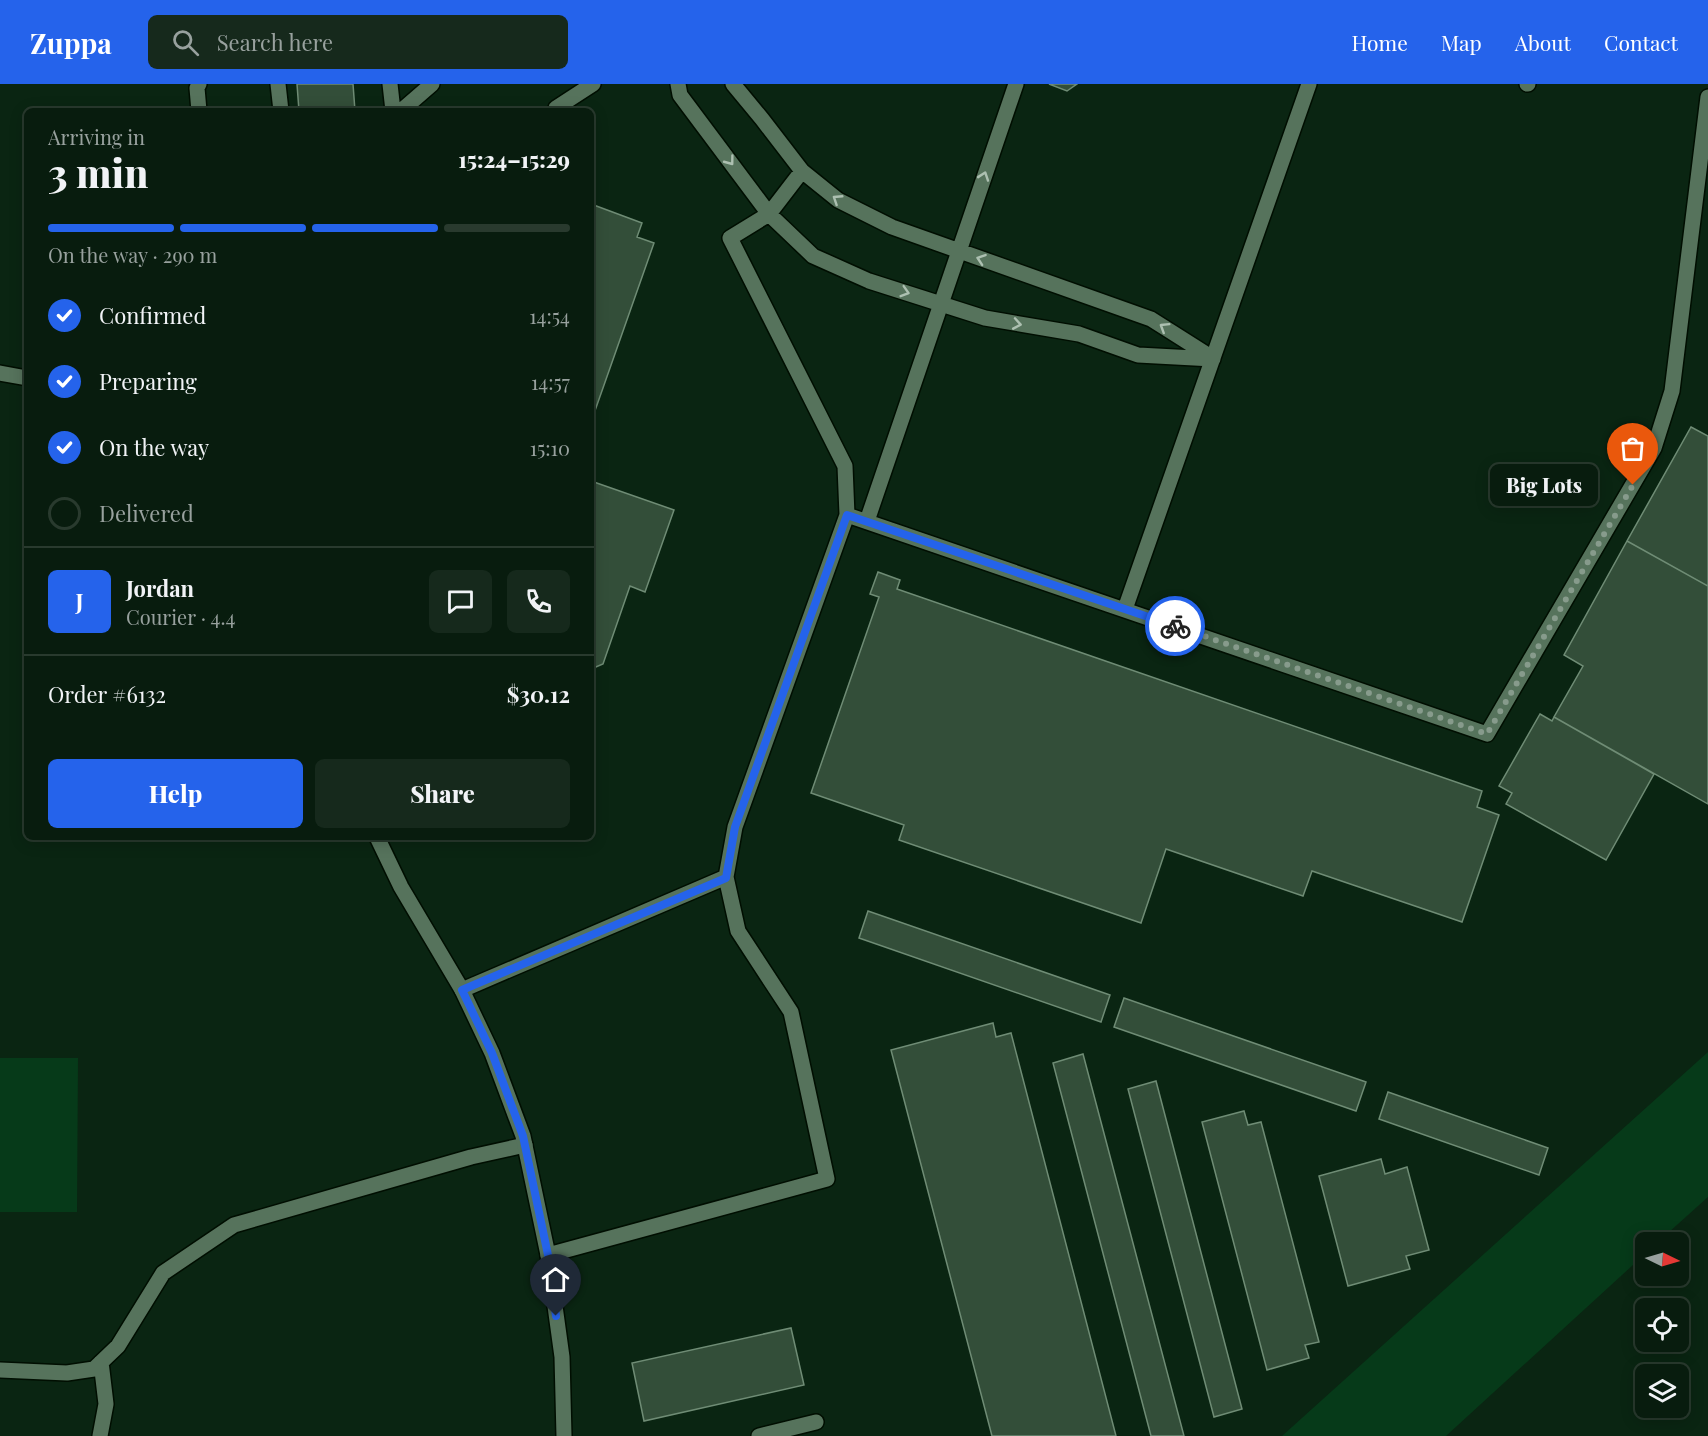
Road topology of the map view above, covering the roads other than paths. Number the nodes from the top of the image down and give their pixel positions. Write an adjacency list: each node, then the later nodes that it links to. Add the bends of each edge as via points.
1 (199, 84): 12 (main road)
2 (278, 84): 13 (main road)
3 (390, 84): 14 (main road)
4 (432, 84): 15 (main road)
5 (575, 84): 16 (main road)
6 (593, 84): 17 (main road)
7 (678, 84): 19 (main road, one-way to 19, via 680,95)
8 (733, 84): 18 (main road)
9 (1016, 84): 20 (main road, one-way to 9)
10 (1309, 84): 22 (main road)
11 (1708, 97): 27 (main road, via 1672,391 1654,448 1487,734)
12 (199, 108)
13 (281, 108)
14 (393, 108)
15 (404, 108)
16 (555, 108)
17 (556, 108)
18 (802, 171): 19 (main road); 20 (main road, one-way to 18, via 892,227 838,200)
19 (769, 214): 21 (main road, one-way to 21, via 813,256 869,281); 25 (main road, via 730,238 845,466)
20 (958, 251): 21 (main road); 22 (main road, one-way to 20, via 1151,319)
21 (940, 303): 22 (main road, one-way to 22, via 985,318 1079,334 1138,355); 26 (main road)
22 (1213, 358): 27 (main road)
23 (0, 373): 24 (main road)
24 (24, 377)
25 (847, 515): 26 (main road); 29 (main road, via 735,827)
26 (867, 521): 27 (main road)
27 (1125, 609)
28 (378, 840): 30 (main road, via 401,887)
29 (726, 878): 30 (main road); 32 (main road, via 738,930 791,1012 827,1179)
30 (462, 990): 31 (main road, via 492,1053)
31 (525, 1144): 32 (main road); 33 (main road, via 234,1224 163,1274 118,1346)
32 (548, 1255): 37 (main road, via 562,1357)
33 (101, 1362): 34 (main road, via 94,1369 67,1373); 36 (main road, via 106,1404)
34 (0, 1370)
35 (816, 1422): 38 (main road)
36 (100, 1436)
37 (564, 1436)
38 (759, 1436)

